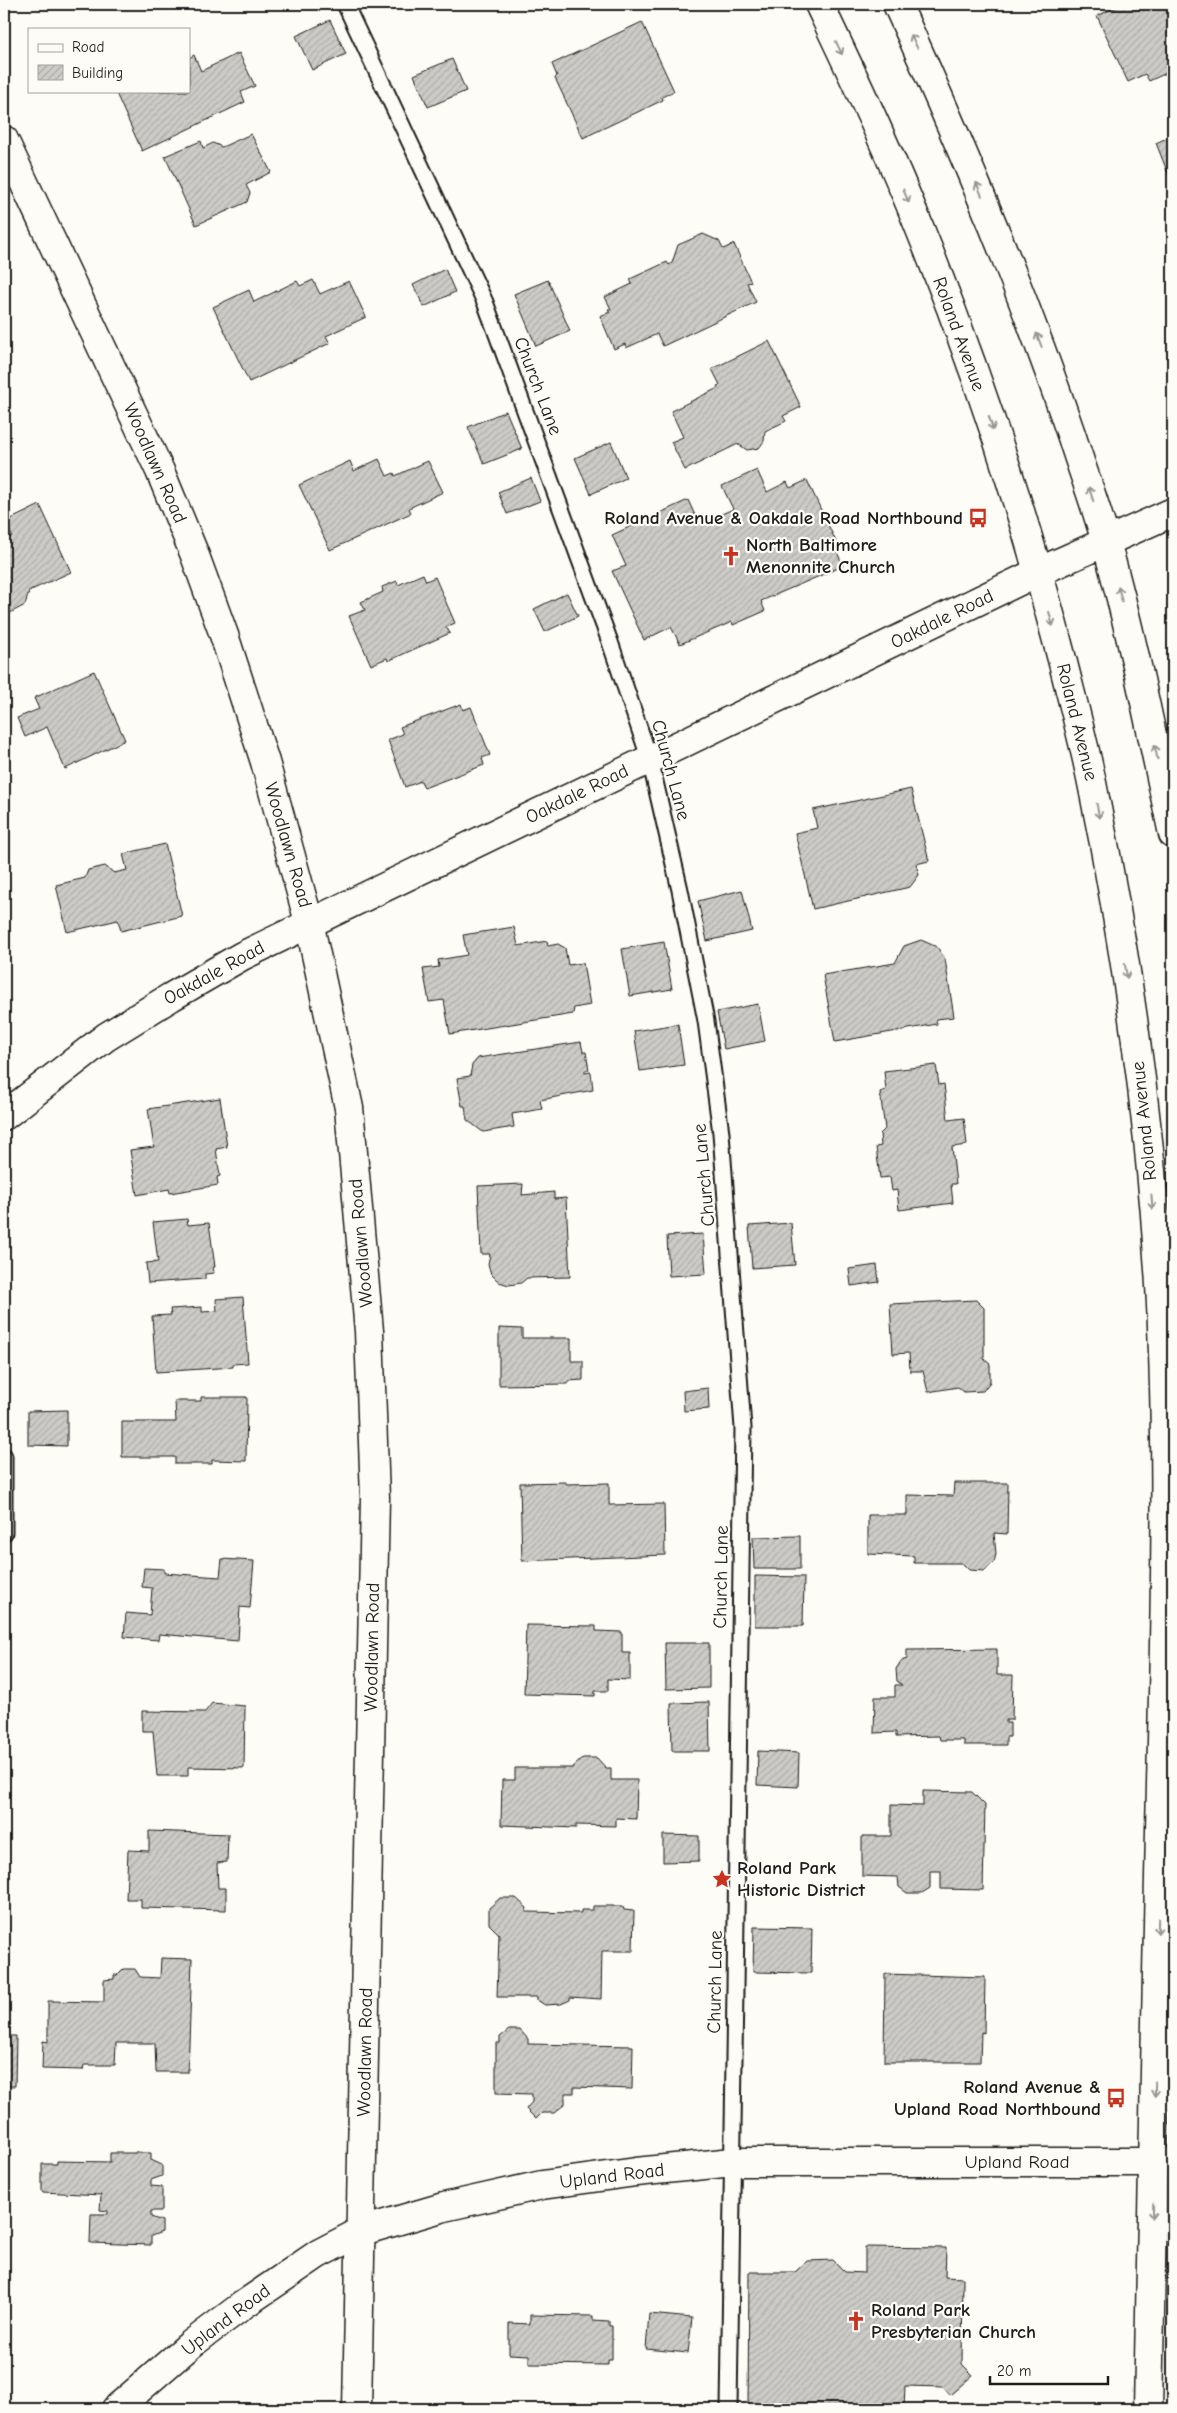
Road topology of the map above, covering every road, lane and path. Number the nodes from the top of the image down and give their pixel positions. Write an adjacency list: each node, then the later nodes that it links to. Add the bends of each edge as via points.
1 (345, 4): 8 (lane, Church Lane, via 485,302 534,430)
2 (819, 4): 7 (street, Roland Avenue, one-way to 7, via 884,144 939,277)
3 (897, 4): 6 (street, one-way to 3, via 1006,252)
4 (4, 140): 10 (street, Woodlawn Road, via 160,472 194,553 264,762)
5 (1173, 512): 6 (street, Oakdale Road)
6 (1106, 541): 7 (street, Oakdale Road); 9 (street, one-way to 6, via 1135,656)
7 (1038, 572): 8 (street, Oakdale Road); 12 (street, Roland Avenue, one-way to 12, via 1091,774 1111,878)
8 (650, 760): 10 (street, Oakdale Road); 15 (lane, Church Lane, via 706,1021 721,1133 743,1428)
9 (1173, 834)
10 (309, 922): 11 (street, Oakdale Road, via 146,1012 99,1043); 17 (street, Woodlawn Road, via 349,1108 369,1331 375,1498)
11 (4, 1116)
12 (1166, 1278): 16 (street, Roland Avenue, one-way to 16)
13 (4, 1456): 14 (lane)
14 (4, 1533)
15 (733, 2162): 16 (street, Upland Road); 17 (street, Upland Road, via 542,2186 444,2207); 20 (lane, Church Lane)
16 (1163, 2162): 21 (street, Roland Avenue, one-way to 21)
17 (362, 2231): 18 (street, Upland Road, via 318,2254 243,2305 190,2345); 19 (street, Woodlawn Road)
18 (116, 2409)
19 (357, 2409)
20 (729, 2409)
21 (1148, 2409)

